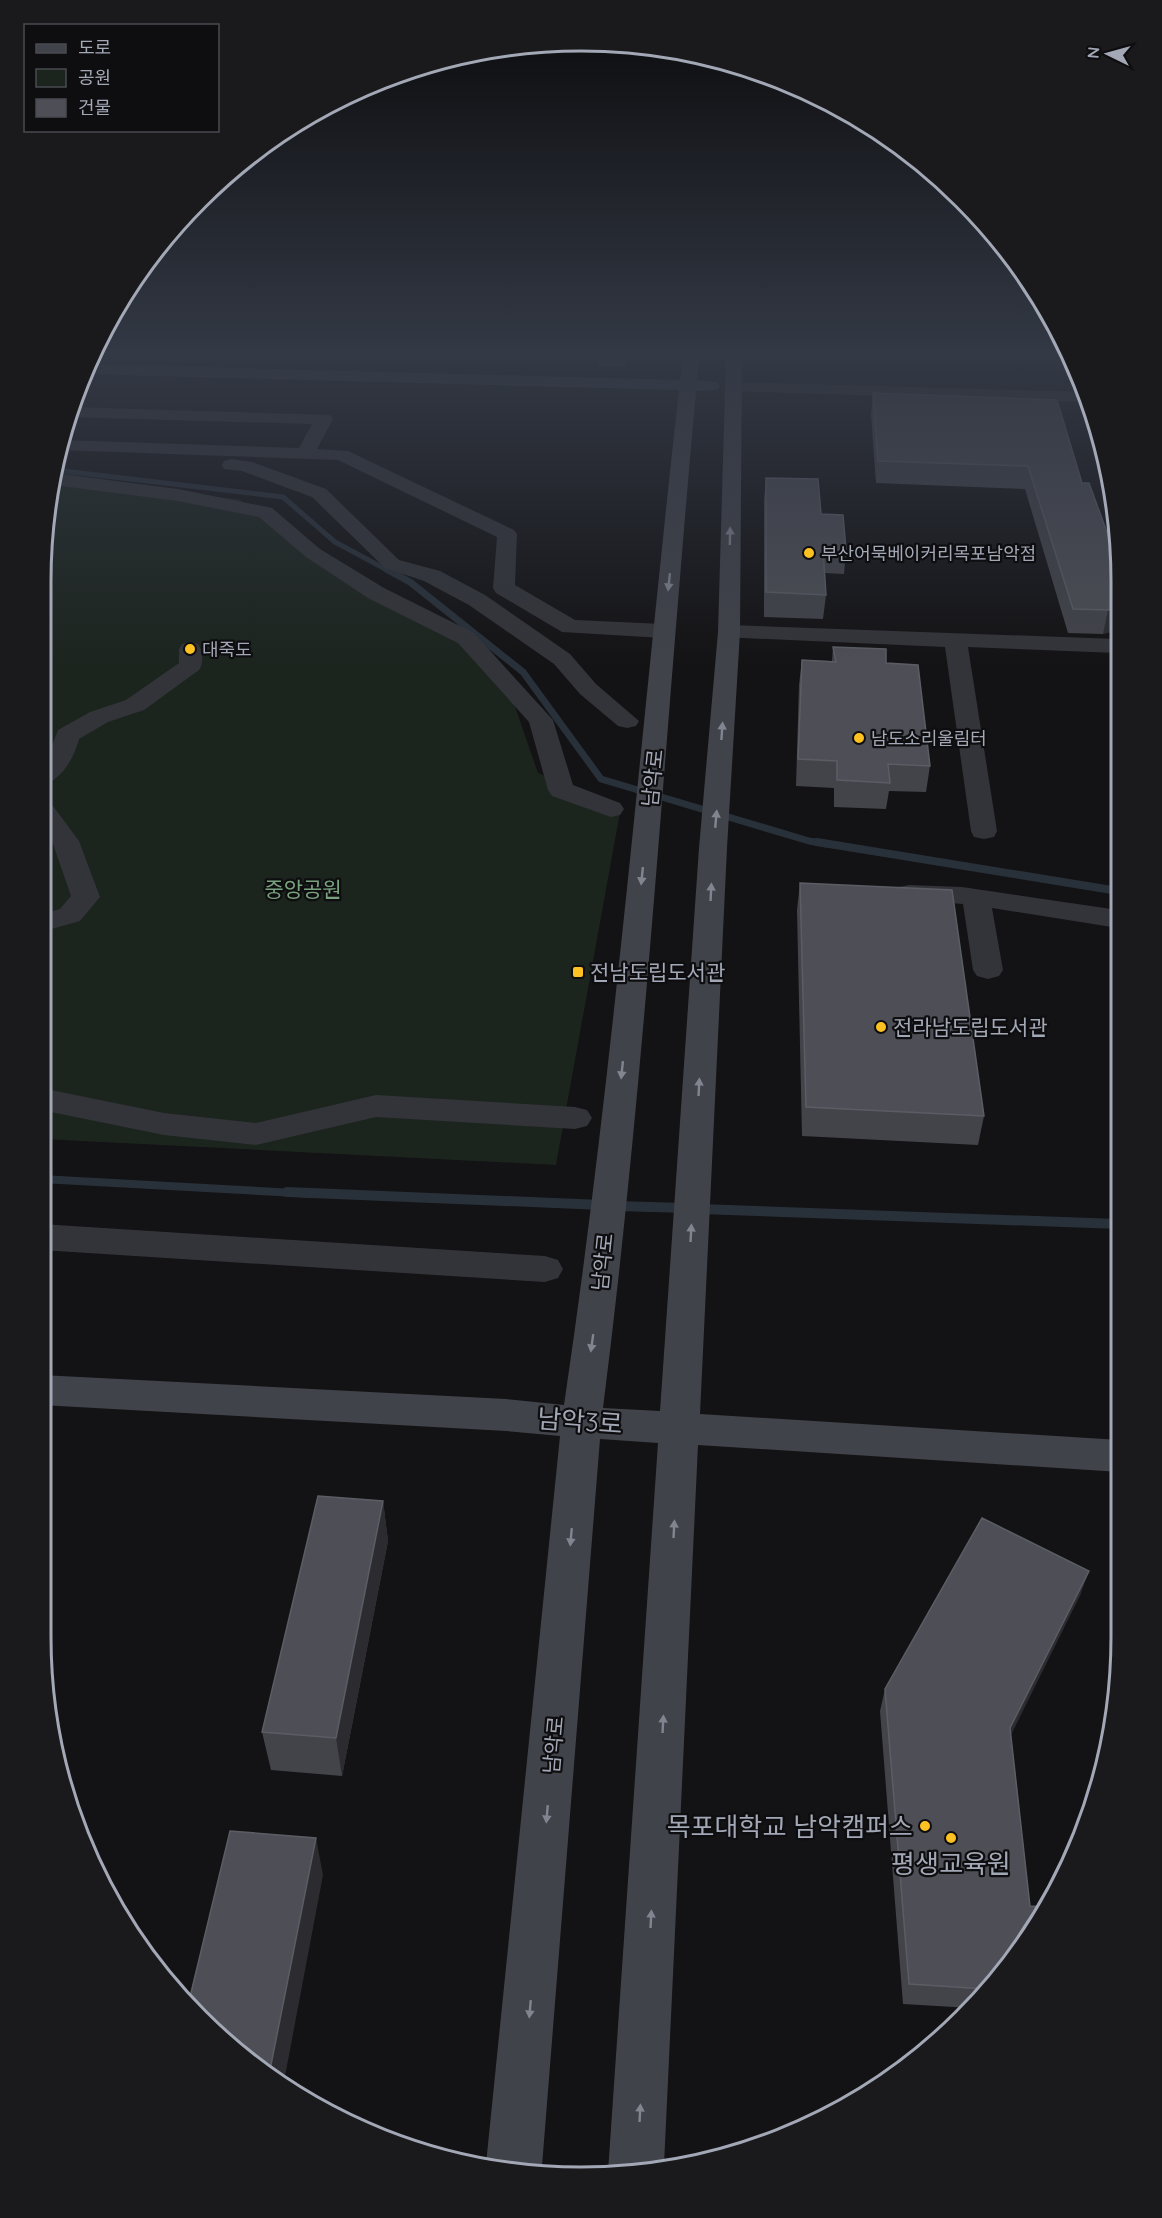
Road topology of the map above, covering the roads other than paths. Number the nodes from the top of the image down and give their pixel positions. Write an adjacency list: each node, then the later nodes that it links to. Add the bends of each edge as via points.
1 (104, 461): 11 (street, via 245,466 319,493 392,564 432,576 477,600 562,659 588,689)
2 (353, 461): 6 (street, via 507,534 504,588 570,627)
3 (681, 461): 6 (street, 남악로, one-way to 6)
4 (732, 461): 7 (street, one-way to 4)
5 (61, 480): 13 (street, via 178,495 265,512 313,553 376,593 466,638 541,720 561,790)
6 (663, 631): 26 (street, 남악로, one-way to 26, via 655,750 600,1285)
7 (729, 632): 8 (street); 27 (street, one-way to 7)
8 (955, 640): 9 (street); 15 (street)
9 (1111, 646)
10 (190, 649): 12 (street, via 191,665 135,705 99,717 67,735 64,751)
11 (627, 721)
12 (51, 770)
13 (610, 809)
14 (51, 821): 19 (street, via 65,840 86,897 70,915)
15 (984, 831)
16 (886, 892): 17 (street)
17 (976, 897): 18 (street); 20 (street)
18 (1111, 918)
19 (51, 920)
20 (988, 970)
21 (51, 1100): 22 (street, via 164,1124 256,1134 376,1106)
22 (575, 1118)
23 (51, 1238): 24 (street)
24 (545, 1269)
25 (51, 1391): 26 (street, 남악3로, via 506,1414)
26 (581, 1422): 27 (street, 남악3로); 29 (street, 남악로, one-way to 29)
27 (680, 1427): 28 (street, 남악3로); 30 (street, one-way to 27)
28 (1111, 1455)
29 (513, 2162)
30 (636, 2164)

